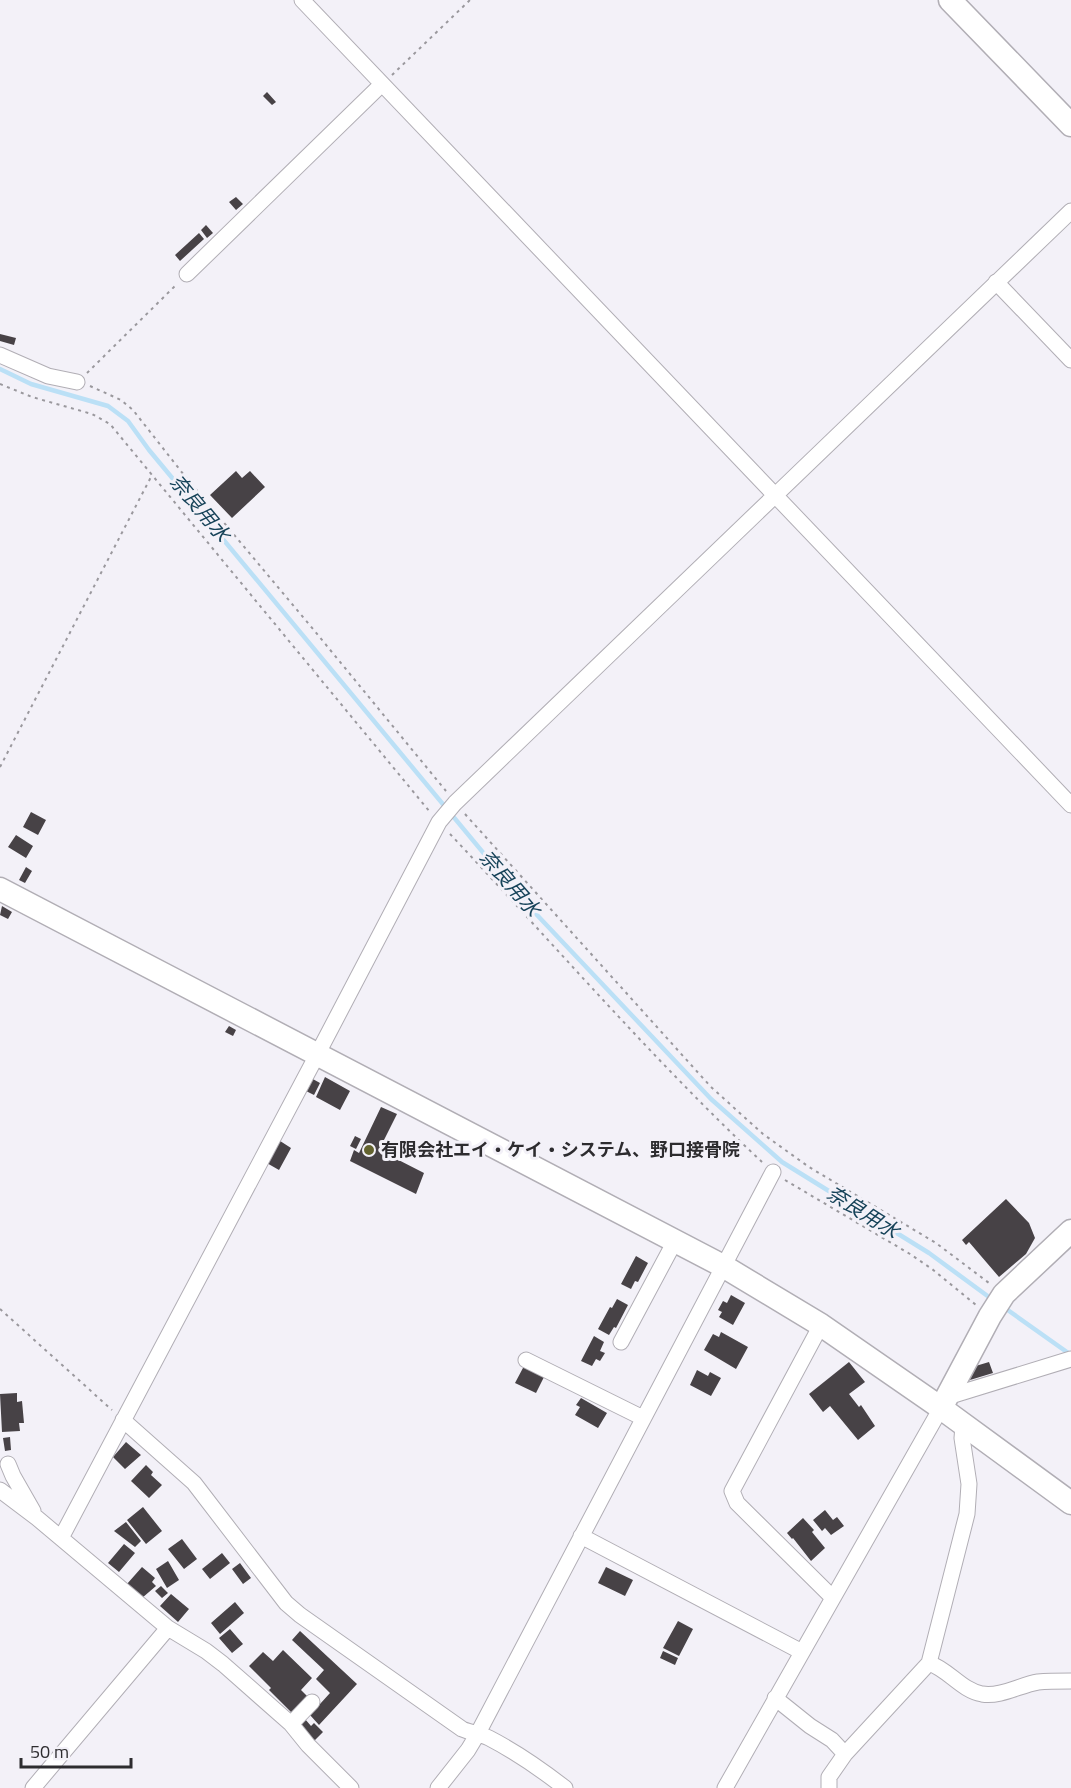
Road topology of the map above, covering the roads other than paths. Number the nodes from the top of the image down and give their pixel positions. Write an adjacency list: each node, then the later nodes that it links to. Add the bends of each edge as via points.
1 (302, 0): 3 (street)
2 (951, 0): 4 (street)
3 (382, 84): 6 (street); 11 (street)
4 (1071, 125)
5 (1071, 211): 7 (street)
6 (187, 274)
7 (996, 282): 9 (street); 11 (street)
8 (0, 355): 10 (street, via 48,376)
9 (1071, 360)
10 (77, 382)
11 (775, 495): 12 (street); 14 (street, via 439,822)
12 (1071, 805)
13 (0, 889): 14 (street)
14 (317, 1055): 17 (street); 25 (street)
15 (773, 1172): 18 (street)
16 (1071, 1231): 23 (street, via 998,1304)
17 (675, 1241): 18 (street); 20 (street)
18 (723, 1266): 19 (street); 24 (street)
19 (821, 1325): 23 (street); 33 (street, via 732,1491 737,1503)
20 (621, 1342)
21 (1071, 1359): 23 (street)
22 (526, 1360): 24 (street)
23 (944, 1402): 26 (street); 33 (street)
24 (643, 1418): 31 (street)
25 (123, 1420): 32 (street); 41 (street, via 194,1483 286,1603 462,1729)
26 (963, 1426): 29 (street); 36 (street, via 969,1484 967,1514)
27 (9, 1464): 30 (street)
28 (0, 1490): 30 (street)
29 (1071, 1503)
30 (37, 1518): 32 (street)
31 (581, 1536): 35 (street); 41 (street)
32 (61, 1538): 34 (street)
33 (832, 1596): 35 (street)
34 (168, 1628): 40 (street, via 215,1657); 44 (street)
35 (802, 1652): 38 (street)
36 (929, 1663): 37 (street, via 982,1694 1037,1682); 42 (street)
37 (1071, 1681)
38 (775, 1698): 42 (street); 48 (street)
39 (312, 1702): 40 (street)
40 (291, 1724): 43 (street)
41 (477, 1735): 46 (street); 47 (street, via 514,1753)
42 (845, 1754): 49 (street, via 829,1777)
43 (335, 1782): 45 (street)
44 (33, 1788)
45 (351, 1788)
46 (438, 1788)
47 (566, 1788)
48 (725, 1788)
49 (829, 1788)

